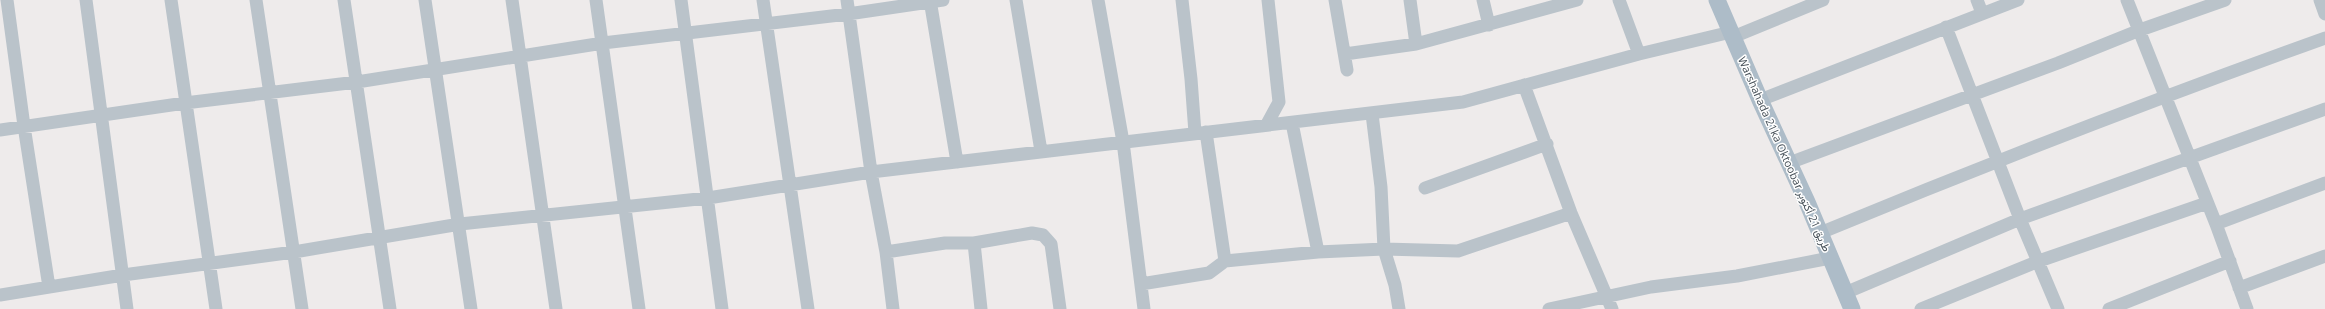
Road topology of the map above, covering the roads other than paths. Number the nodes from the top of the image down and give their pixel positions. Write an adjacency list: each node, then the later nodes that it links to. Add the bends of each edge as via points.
1 (7, 0): 60 (street)
2 (86, 0): 57 (street)
3 (172, 0): 54 (street)
4 (256, 0): 50 (street)
5 (344, 0): 48 (street)
6 (425, 0): 46 (street)
7 (512, 0): 45 (street)
8 (596, 0): 41 (street)
9 (681, 0): 38 (street)
10 (763, 0): 34 (street)
11 (847, 0): 32 (street)
12 (943, 0): 29 (street)
13 (1016, 0): 65 (street)
14 (1098, 0): 63 (street)
15 (1182, 0): 62 (street)
16 (1268, 0): 59 (street, via 1280,102)
17 (1335, 0): 43 (street)
18 (1410, 0): 42 (street)
19 (1483, 0): 35 (street)
20 (1577, 0): 30 (street)
21 (1619, 0): 44 (street)
22 (1717, 0): 39 (main road, Warshahada 21ka Oktoobar طريق 21 أكتوبر)
23 (1823, 0): 39 (street)
24 (1977, 0): 31 (street)
25 (2018, 0): 31 (street)
26 (2127, 0): 37 (street)
27 (2225, 0): 37 (street)
28 (2320, 0): 33 (street)
29 (930, 1): 32 (street); 68 (street)
30 (1558, 3): 35 (street)
31 (1982, 12): 36 (street)
32 (848, 14): 34 (street); 70 (street)
33 (2325, 14)
34 (766, 24): 38 (street); 72 (street)
35 (1489, 25): 42 (street)
36 (1946, 27): 51 (street); 53 (street)
37 (2140, 30): 51 (street, via 2058,63); 52 (street)
38 (686, 34): 41 (street); 74 (street)
39 (1732, 34): 44 (street); 53 (main road, Warshahada 21ka Oktoobar طريق 21 أكتوبر)
40 (2325, 38): 52 (street)
41 (603, 43): 45 (street); 76 (street)
42 (1416, 44): 43 (street)
43 (1345, 54): 47 (street)
44 (1639, 54): 49 (street)
45 (519, 56): 46 (street); 78 (street)
46 (435, 68): 48 (street); 80 (street)
47 (1347, 70)
48 (357, 82): 50 (street); 83 (street)
49 (1524, 86): 56 (street, via 1463,102); 64 (street)
50 (271, 92): 54 (street); 86 (street)
51 (1972, 93): 67 (street); 69 (street)
52 (2166, 95): 66 (street); 67 (street)
53 (1760, 100): 69 (main road, Warshahada 21ka Oktoobar طريق 21 أكتوبر)
54 (185, 103): 57 (street); 94 (street)
55 (2325, 109): 66 (street)
56 (1372, 114): 58 (street); 85 (street, via 1381,187)
57 (102, 115): 60 (street); 95 (street)
58 (1292, 123): 59 (street); 88 (street)
59 (1267, 124): 62 (street)
60 (24, 126): 61 (street); 97 (street)
61 (0, 130)
62 (1200, 132): 63 (street); 91 (street)
63 (1123, 142): 65 (street); 96 (street)
64 (1547, 144): 73 (street); 77 (street)
65 (1041, 151): 68 (street)
66 (2190, 158): 75 (street); 79 (street)
67 (1998, 160): 79 (street); 82 (street)
68 (957, 162): 70 (street)
69 (1789, 163): 82 (main road, Warshahada 21ka Oktoobar طريق 21 أكتوبر)
70 (871, 172): 72 (street); 87 (street)
71 (2325, 183): 81 (street)
72 (791, 184): 74 (street); 110 (street)
73 (1425, 188)
74 (708, 198): 76 (street); 109 (street)
75 (2207, 202): 81 (street); 92 (street)
76 (624, 208): 78 (street); 108 (street)
77 (1571, 213): 85 (street, via 1458,251); 101 (street)
78 (543, 216): 80 (street); 107 (street)
79 (2020, 219): 92 (street); 99 (street)
80 (460, 224): 83 (street); 106 (street)
81 (2216, 224): 93 (street)
82 (1820, 233): 90 (main road, Warshahada 21ka Oktoobar طريق 21 أكتوبر)
83 (381, 237): 86 (street); 105 (street)
84 (974, 243): 87 (street, via 945,243); 112 (street); 113 (street, via 1032,233 1043,235 1052,244)
85 (1384, 249): 88 (street); 115 (street)
86 (294, 252): 94 (street); 104 (street)
87 (886, 252): 111 (street)
88 (1318, 252): 91 (street)
89 (2325, 256): 98 (street)
90 (1830, 258): 99 (main road, Warshahada 21ka Oktoobar طريق 21 أكتوبر); 101 (street, via 1737,276 1652,287)
91 (1225, 261): 96 (street, via 1209,273)
92 (2039, 261): 119 (street); 120 (street)
93 (2230, 261): 98 (street); 121 (street)
94 (210, 264): 95 (street); 103 (street)
95 (122, 275): 97 (street); 102 (street)
96 (1141, 284): 114 (street)
97 (49, 287): 100 (street)
98 (2239, 288): 122 (street)
99 (1845, 293): 118 (main road, Warshahada 21ka Oktoobar طريق 21 أكتوبر)
100 (0, 295)
101 (1608, 296): 116 (street); 117 (street)
102 (128, 309)
103 (216, 309)
104 (302, 309)
105 (390, 309)
106 (471, 309)
107 (556, 309)
108 (639, 309)
109 (722, 309)
110 (808, 309)
111 (893, 309)
112 (980, 309)
113 (1060, 309)
114 (1144, 309)
115 (1399, 309)
116 (1549, 309)
117 (1612, 309)
118 (1852, 309)
119 (1921, 309)
120 (2058, 309)
121 (2109, 309)
122 (2247, 309)

